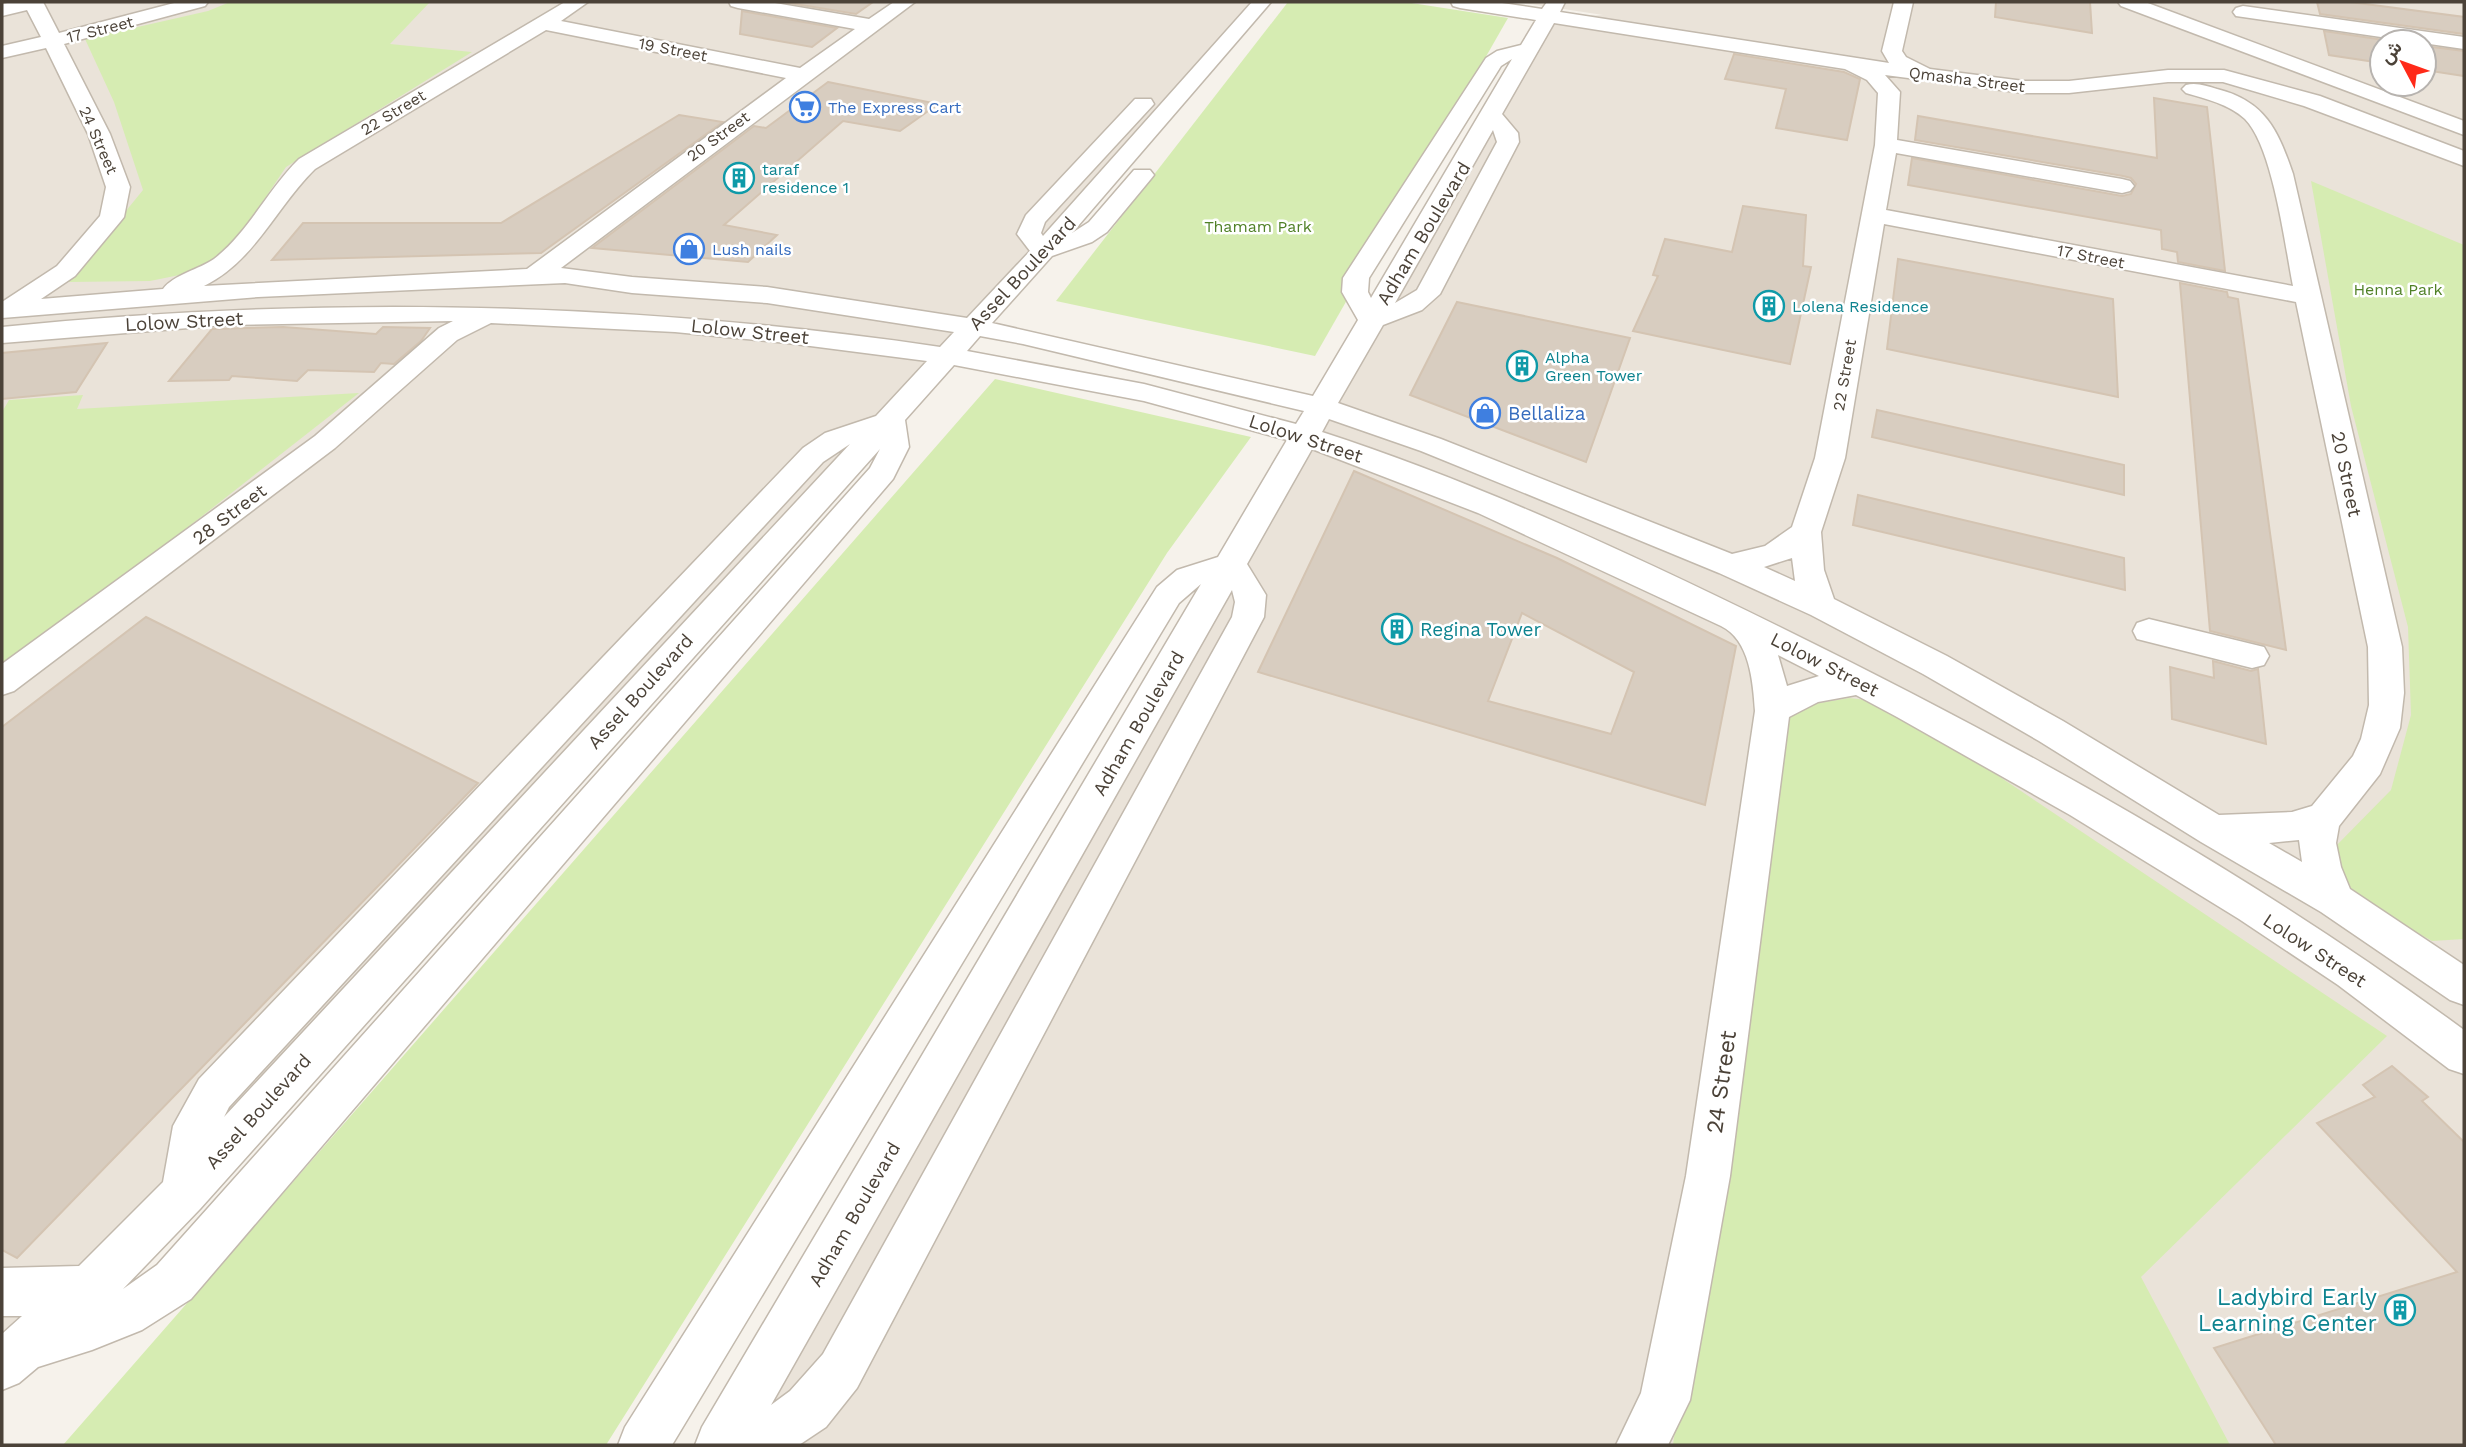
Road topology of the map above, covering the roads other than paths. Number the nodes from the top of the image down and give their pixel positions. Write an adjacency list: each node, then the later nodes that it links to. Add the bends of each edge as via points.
1 (34, 2): 11 (street); 16 (street, 24 Street)
2 (198, 2): 16 (street, 17 Street)
3 (578, 2): 13 (street, 22 Street)
4 (738, 2): 14 (street)
5 (906, 2): 14 (street, 20 Street)
6 (1460, 2): 10 (street, Qmasha Street)
7 (1904, 2): 25 (street, via 1892,51 1898,61)
8 (2128, 2): 15 (street)
9 (1262, 5): 21 (street, via 1275,9 1275,16); 49 (street, Assel Boulevard)
10 (1552, 9): 19 (street, Adham Boulevard); 22 (street, Qmasha Street)
11 (2, 10)
12 (2243, 10): 15 (street, via 2233,25); 17 (street); 23 (street, via 2270,44)
13 (543, 23): 24 (street, 19 Street); 39 (street, 22 Street, via 307,164 287,182)
14 (872, 26): 24 (street, 20 Street)
15 (2197, 29): 23 (street)
16 (52, 40): 20 (street, 17 Street); 40 (street, 24 Street, via 99,134 118,187 112,217)
17 (2464, 43)
18 (2222, 47): 26 (street)
19 (1527, 50): 30 (street, Adham Boulevard); 47 (street, via 1493,62 1356,278 1355,292)
20 (2, 52)
21 (1238, 62)
22 (1847, 63): 25 (street, Qmasha Street); 28 (street, via 1874,76)
23 (2315, 73): 33 (street)
24 (803, 75): 41 (street, 20 Street)
25 (1925, 75): 27 (street, Qmasha Street, via 2049,88); 28 (street, via 1902,81)
26 (2224, 76): 27 (street, Qmasha Street); 29 (street, Qmasha Street)
27 (2120, 82): 31 (street, via 2205,92)
28 (1889, 92): 34 (street, 22 Street)
29 (2312, 101): 31 (street, via 2267,101 2258,107); 32 (street, Qmasha Street)
30 (1493, 116): 47 (street, Adham Boulevard); 47 (street, via 1507,133 1508,142 1427,294 1413,305)
31 (2257, 116): 44 (street, 20 Street, via 2272,143 2281,174)
32 (2374, 125): 35 (street, Qmasha Street); 36 (street, via 2399,154)
33 (2464, 128)
34 (1886, 145): 37 (street); 38 (street, 22 Street)
35 (2464, 159)
36 (2464, 180)
37 (2122, 186)
38 (1873, 215): 44 (street, 17 Street); 54 (street, 22 Street, via 1830,458)
39 (235, 253): 42 (street, via 238,273); 43 (street, 22 Street, via 205,275)
40 (66, 271): 45 (street); 46 (street, 24 Street)
41 (534, 276): 42 (street, Lolow Street); 49 (street, Lolow Street, via 580,276 632,285 767,295)
42 (258, 289): 43 (street, Lolow Street)
43 (163, 295): 45 (street, Lolow Street)
44 (2308, 297): 64 (street, 20 Street, via 2385,647 2388,694 2379,739 2356,781)
45 (84, 302): 46 (street, Lolow Street)
46 (3, 318): 48 (street, Lolow Street)
47 (1371, 320): 51 (street, Adham Boulevard)
48 (440, 324): 50 (street, Lolow Street, via 489,314 693,325); 61 (street, 28 Street, via 325,442)
49 (972, 327): 50 (street, Assel Boulevard); 51 (street, Lolow Street, via 1141,362)
50 (947, 356): 52 (street, Assel Boulevard); 53 (street, Lolow Street, via 1124,387)
51 (1321, 407): 53 (street, Adham Boulevard); 56 (street, Lolow Street, via 1431,445)
52 (888, 419): 69 (street, via 835,439 813,455 214,1093 195,1126 184,1193); 71 (street, via 895,447 883,472 174,1282 129,1314)
53 (1304, 436): 55 (street, Adham Boulevard); 58 (street, Lolow Street, via 1507,513)
54 (1806, 532): 56 (street, via 1775,554); 57 (street, 22 Street, via 1808,570)
55 (1230, 565): 72 (street, via 1192,575 1168,595); 73 (street, Adham Boulevard); 74 (street, via 1251,592 1248,617 840,1371 808,1409)
56 (1730, 565): 57 (street, Lolow Street)
57 (1822, 607): 65 (street, Lolow Street, via 2051,731)
58 (1741, 620): 62 (street, Lolow Street); 63 (street, 24 Street, via 1767,663)
59 (2149, 631): 60 (street)
60 (2252, 656)
61 (2, 682)
62 (1861, 682): 63 (street, via 1811,689); 68 (street, Lolow Street, via 2001,755 2167,855 2340,964)
63 (1772, 710): 75 (street, 24 Street, via 1708,1176 1665,1400)
64 (2321, 818): 65 (street, via 2292,827); 66 (street, via 2316,842 2320,870)
65 (2214, 831): 66 (street, Lolow Street)
66 (2334, 900): 67 (street, Lolow Street)
67 (2455, 973)
68 (2464, 1055)
69 (90, 1289): 70 (street); 71 (street)
70 (2, 1292)
71 (14, 1356)
72 (643, 1445)
73 (720, 1445)
74 (757, 1445)
75 (1641, 1445)

